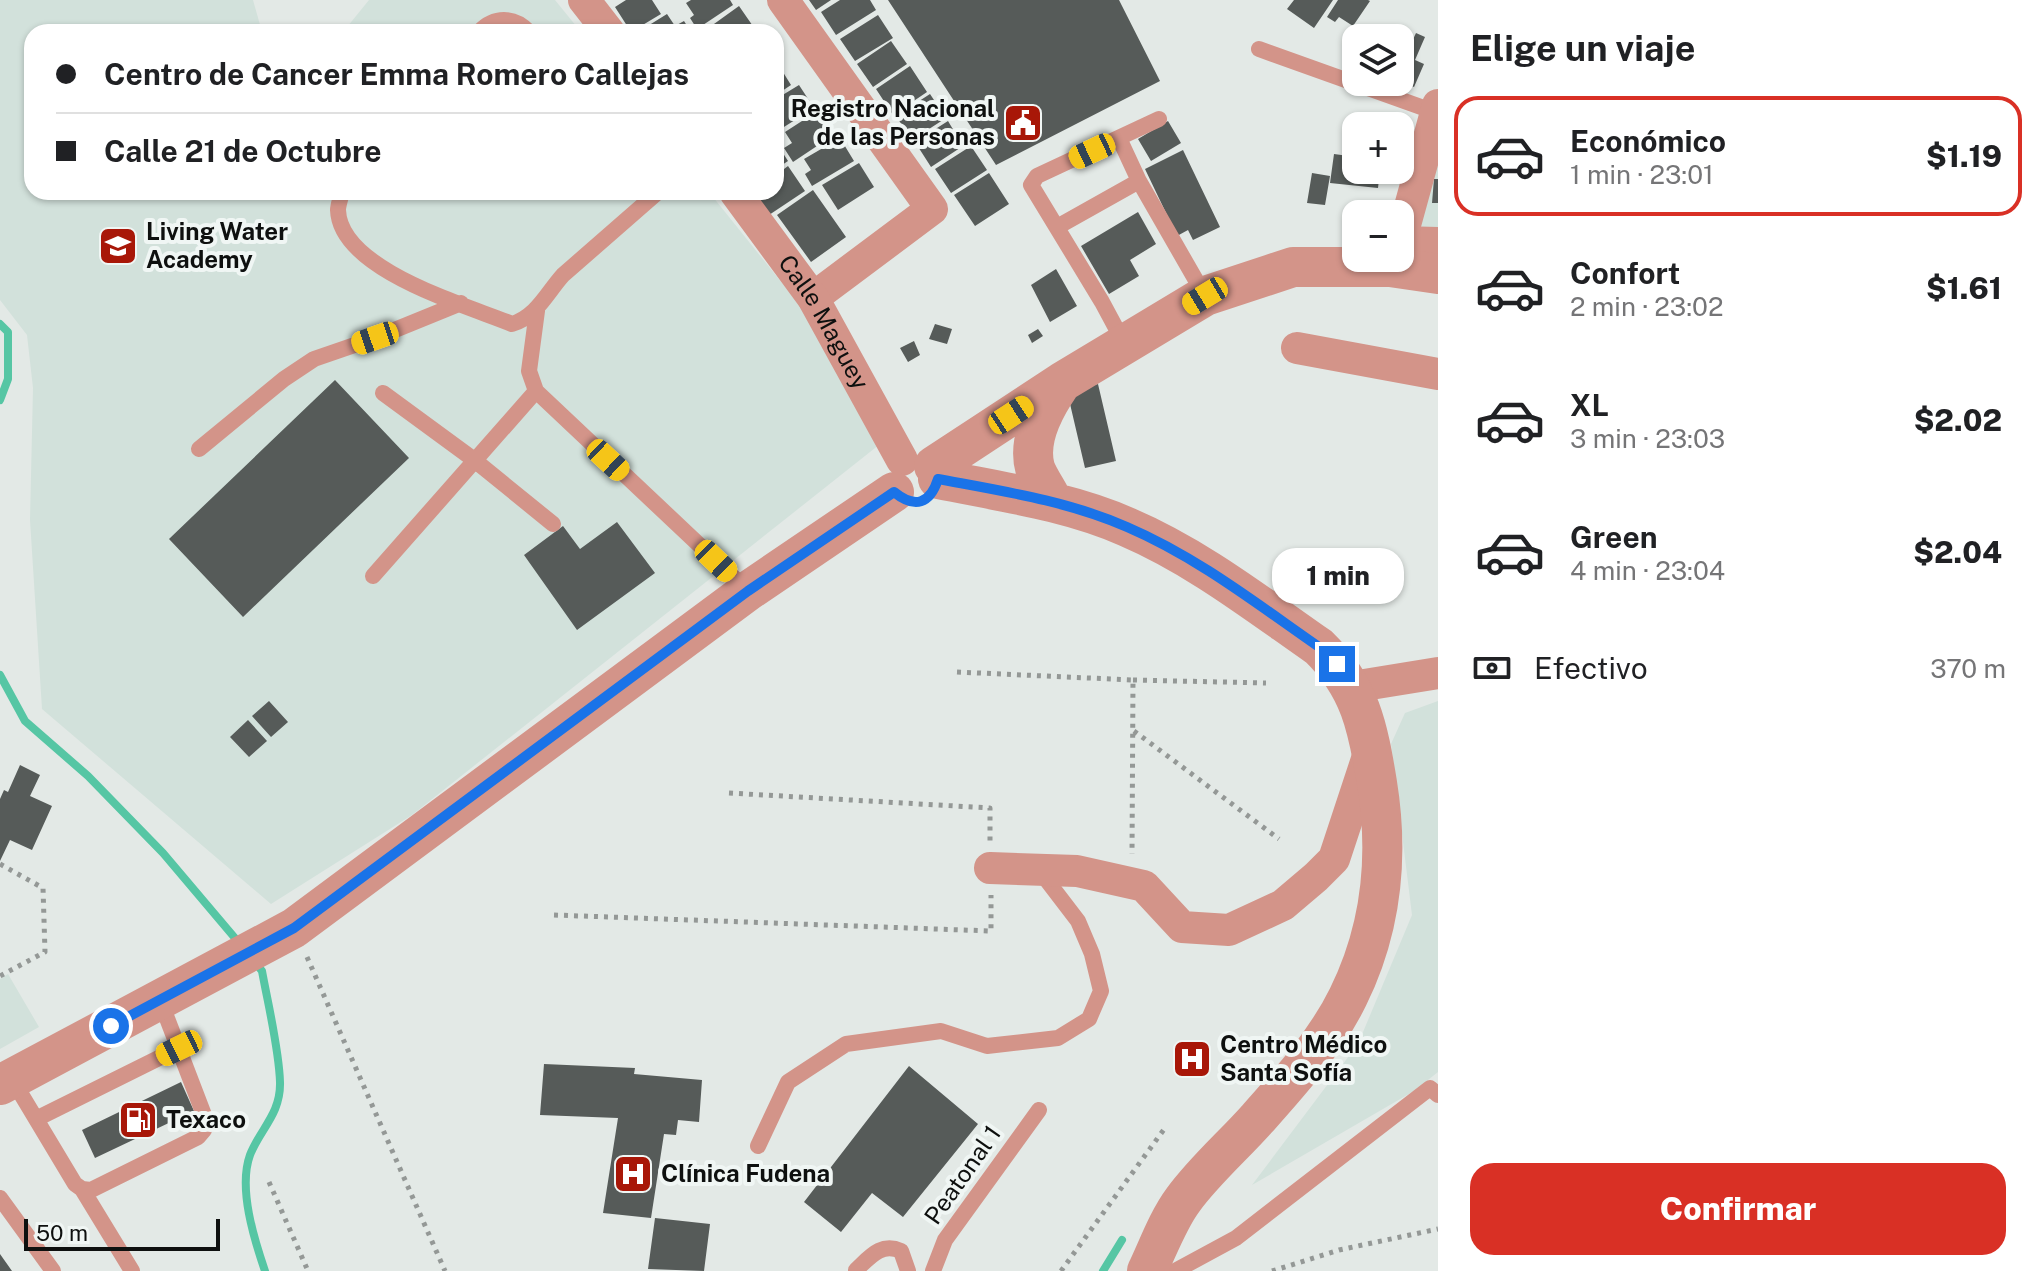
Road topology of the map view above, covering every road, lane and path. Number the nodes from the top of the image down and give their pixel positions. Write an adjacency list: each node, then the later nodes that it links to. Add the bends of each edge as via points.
1 (584, 0): 5 (street)
2 (783, 0): 22 (street, via 932,209)
3 (488, 24): 4 (lane, via 502,18)
4 (521, 24)
5 (603, 24)
6 (1259, 49): 7 (lane)
7 (1436, 109): 14 (street)
8 (1159, 119): 9 (lane)
9 (1119, 138): 10 (lane); 15 (lane, via 1033,180 1031,185)
10 (1139, 181): 15 (lane); 21 (lane)
11 (340, 200): 23 (lane, via 338,211 346,233 372,262)
12 (649, 200): 24 (lane, via 563,275)
13 (741, 200): 22 (street, Calle Maguey)
14 (1411, 200)
15 (1057, 227): 25 (lane)
16 (1438, 243): 17 (street)
17 (1414, 248)
18 (1342, 260): 21 (street, via 1293,267)
19 (1414, 261): 20 (street)
20 (1438, 274)
21 (1205, 296): 25 (street)
22 (813, 298): 33 (street, Calle Maguey)
23 (461, 303): 24 (lane, via 512,324); 31 (lane, via 314,359)
24 (537, 311): 29 (lane, via 529,371)
25 (1125, 345): 28 (street)
26 (1297, 348): 27 (street)
27 (1438, 374)
28 (1062, 382): 33 (street); 34 (street, via 1044,409 1035,439 1035,466)
29 (536, 391): 32 (lane); 37 (lane)
30 (383, 393): 32 (lane)
31 (199, 449)
32 (473, 459): 35 (lane); 36 (lane)
33 (917, 474): 34 (street); 37 (street)
34 (1053, 502): 42 (street, via 1127,526 1194,561 1319,647)
35 (553, 524)
36 (373, 576)
37 (748, 591): 52 (street)
38 (957, 672): 40 (path)
39 (1438, 673): 42 (street)
40 (1133, 680): 41 (path); 43 (path)
41 (1266, 683)
42 (1352, 687): 44 (street)
43 (1133, 730): 46 (path); 50 (path)
44 (1371, 747): 50 (street, via 1334,859 1283,905 1229,930 1182,927 1144,886); 74 (street, via 1383,841 1382,883 1375,924 1348,998 1306,1062 1182,1201)
45 (729, 793): 48 (path, via 990,808)
46 (1279, 839)
47 (0, 864): 53 (path, via 43,888 45,952)
48 (990, 868): 49 (street); 51 (path, via 991,931)
49 (1039, 870): 50 (street, via 1077,871); 61 (lane, via 1078,921 1092,954 1101,991 1089,1019 1058,1038 987,1046 941,1031 846,1044 788,1082)
50 (1132, 883)
51 (554, 915)
52 (263, 945): 54 (street); 70 (path)
53 (0, 976)
54 (160, 1000): 55 (lane); 56 (street)
55 (179, 1048): 59 (lane); 63 (lane, via 206,1120 204,1130 91,1190)
56 (6, 1082): 59 (lane)
57 (1435, 1088): 75 (lane, via 1236,1238)
58 (1039, 1110): 72 (lane, Peatonal 1, via 945,1240)
59 (36, 1119): 63 (lane)
60 (1165, 1128): 73 (path)
61 (758, 1146)
62 (269, 1182): 69 (path)
63 (82, 1189): 68 (lane)
64 (0, 1198): 67 (lane)
65 (1438, 1229): 76 (path)
66 (856, 1270): 71 (lane, via 879,1249 891,1247 901,1251)
67 (53, 1271)
68 (132, 1271)
69 (308, 1271)
70 (445, 1271)
71 (908, 1271)
72 (933, 1271)
73 (1061, 1271)
74 (1147, 1271)
75 (1175, 1271)
76 (1272, 1271)

